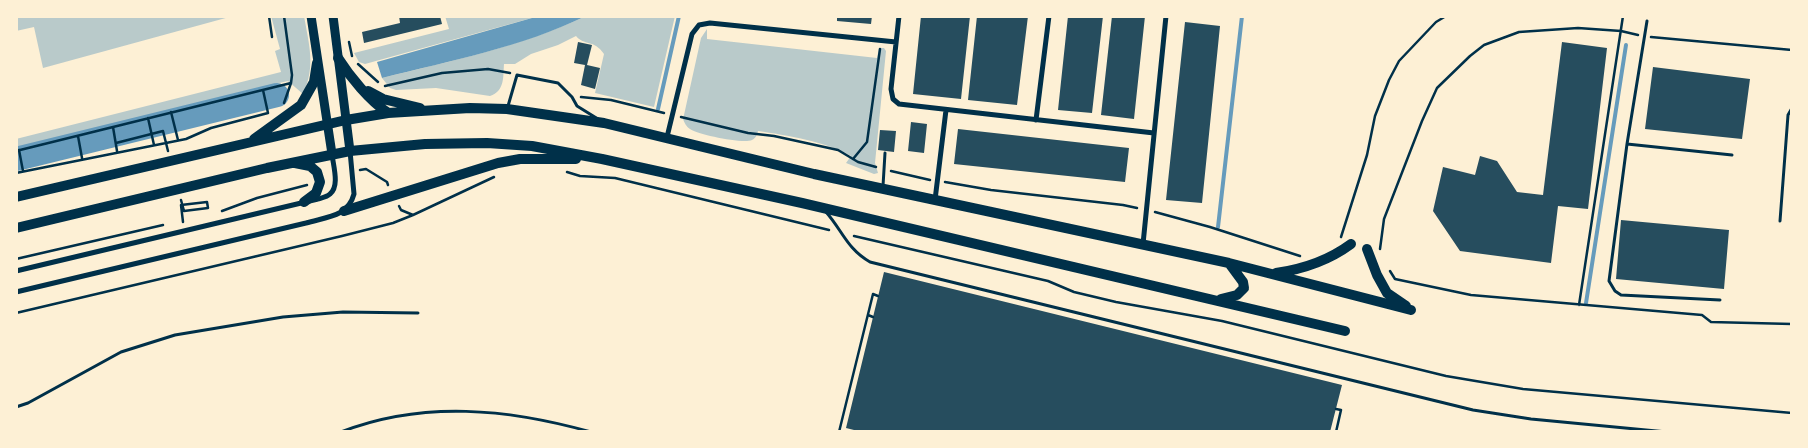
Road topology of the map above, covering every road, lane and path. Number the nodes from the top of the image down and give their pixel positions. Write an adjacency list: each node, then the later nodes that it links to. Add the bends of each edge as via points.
1 (269, 16): 14 (path)
2 (284, 16): 21 (path)
3 (311, 16): 19 (street)
4 (333, 16): 18 (street)
5 (899, 16): 16 (street)
6 (1049, 16): 37 (street)
7 (1166, 16): 42 (street)
8 (1446, 16): 86 (path, via 1436,22 1399,61 1389,80 1375,116 1367,155)
9 (1623, 16): 11 (path)
10 (1647, 21): 13 (lane)
11 (1621, 31): 13 (path); 90 (path, via 1578,28 1519,32 1484,45 1470,56 1437,88 1384,219); 101 (path)
12 (347, 34): 20 (path, via 353,60 383,86 442,73 488,69)
13 (1644, 36): 17 (path); 48 (lane)
14 (272, 37)
15 (882, 40): 16 (street); 34 (street, via 710,23 699,25 692,34); 58 (path, via 867,142)
16 (896, 42): 29 (street, via 892,99 899,104)
17 (1792, 50)
18 (338, 58): 22 (main road); 36 (street)
19 (317, 63): 39 (street); 47 (main road, via 314,82 301,105)
20 (517, 75): 24 (lane, via 558,83); 27 (lane)
21 (291, 83): 23 (path); 25 (path)
22 (363, 89): 28 (main road, via 383,99); 33 (main road, via 377,106)
23 (263, 91): 31 (path); 32 (path)
24 (572, 97): 34 (path, via 611,100); 38 (lane, via 577,106)
25 (281, 108)
26 (1792, 108): 79 (lane, via 1788,115)
27 (506, 109): 28 (main road); 38 (main road)
28 (429, 110): 33 (main road)
29 (946, 110): 37 (street); 66 (street)
30 (274, 111): 32 (path)
31 (172, 113): 35 (path); 45 (path)
32 (268, 113): 45 (path)
33 (388, 113): 36 (main road)
34 (672, 115): 44 (street); 58 (path, via 838,150)
35 (148, 119): 40 (path); 49 (path)
36 (346, 120): 39 (main road); 52 (street)
37 (1036, 120): 42 (street)
38 (604, 122): 44 (main road)
39 (327, 124): 47 (main road); 54 (street)
40 (113, 128): 43 (path); 46 (path)
41 (163, 131): 46 (path)
42 (1154, 133): 74 (street)
43 (78, 136): 50 (path); 56 (path)
44 (667, 137): 68 (main road)
45 (178, 140): 49 (path)
46 (116, 142): 51 (path)
47 (249, 143): 70 (main road)
48 (1627, 144): 55 (lane); 100 (lane, via 1609,282 1621,295)
49 (154, 145): 51 (path)
50 (18, 151): 62 (path)
51 (118, 151): 56 (path)
52 (350, 151): 54 (main road); 57 (main road, via 425,144 487,144 532,146); 63 (street)
53 (885, 153): 61 (lane)
54 (332, 154): 59 (main road); 72 (street, via 335,175 330,194)
55 (1732, 155)
56 (82, 158): 62 (path)
57 (602, 159): 69 (main road, via 520,159); 73 (main road)
58 (853, 159): 61 (path)
59 (292, 162): 67 (main road, via 310,166 317,172); 84 (main road)
60 (563, 170): 85 (path, via 580,176 615,178)
61 (884, 170): 66 (path); 68 (lane)
62 (23, 171): 64 (path)
63 (353, 171): 69 (path, via 366,169 387,182); 76 (street, via 354,194)
64 (16, 172)
65 (497, 175): 78 (path)
66 (938, 181): 71 (street); 74 (path)
67 (320, 182): 72 (main road, via 316,193); 77 (path, via 257,198)
68 (883, 189): 71 (main road)
69 (393, 195): 76 (main road); 78 (path, via 401,210)
70 (16, 197)
71 (935, 200): 88 (main road)
72 (304, 202): 95 (street)
73 (823, 207): 85 (lane); 99 (main road)
74 (1146, 210): 88 (street); 91 (path)
75 (184, 211): 81 (path, via 208,208 207,202 181,205)
76 (344, 211): 97 (street, via 306,223)
77 (221, 212)
78 (413, 215): 103 (path, via 342,236)
79 (1780, 220)
80 (191, 221): 81 (path)
81 (183, 222): 82 (path)
82 (175, 223)
83 (167, 224): 92 (path)
84 (16, 228)
85 (841, 234): 118 (path, via 1048,281 1074,292 1107,300 1222,320 1446,376 1522,389); 126 (lane, via 858,255 870,262 1463,407 1531,419)
86 (1338, 243)
87 (1351, 244): 96 (main road, via 1330,258 1302,269)
88 (1143, 245): 93 (main road)
89 (1367, 249): 96 (main road, via 1387,294 1411,310)
90 (1379, 252)
91 (1307, 258)
92 (16, 259)
93 (1229, 264): 96 (main road); 99 (main road, via 1244,288 1237,295)
94 (1388, 269): 101 (path, via 1395,279 1471,295)
95 (16, 271)
96 (1272, 274)
97 (16, 292)
98 (878, 296): 104 (path, via 873,294)
99 (1218, 300): 107 (main road)
100 (1720, 300)
101 (1579, 305): 106 (path, via 1702,315 1711,322)
102 (418, 313): 116 (lane, via 343,312 283,317 175,335 121,352)
103 (16, 314)
104 (868, 315): 105 (path); 108 (path)
105 (873, 317)
106 (1792, 324)
107 (1345, 330)
108 (863, 335): 109 (path); 110 (path)
109 (868, 336)
110 (858, 355): 111 (path); 112 (path)
111 (863, 356)
112 (853, 376): 113 (path); 114 (path)
113 (858, 377)
114 (848, 395): 115 (path); 119 (path)
115 (853, 396)
116 (16, 407)
117 (1336, 409): 122 (path, via 1341,410)
118 (1792, 412)
119 (843, 416): 120 (path); 125 (path)
120 (848, 418)
121 (1331, 430): 122 (path)
122 (1336, 431)
123 (341, 432): 124 (lane, via 382,419 455,410 525,416)
124 (592, 432)
125 (839, 432)
126 (1667, 432)

